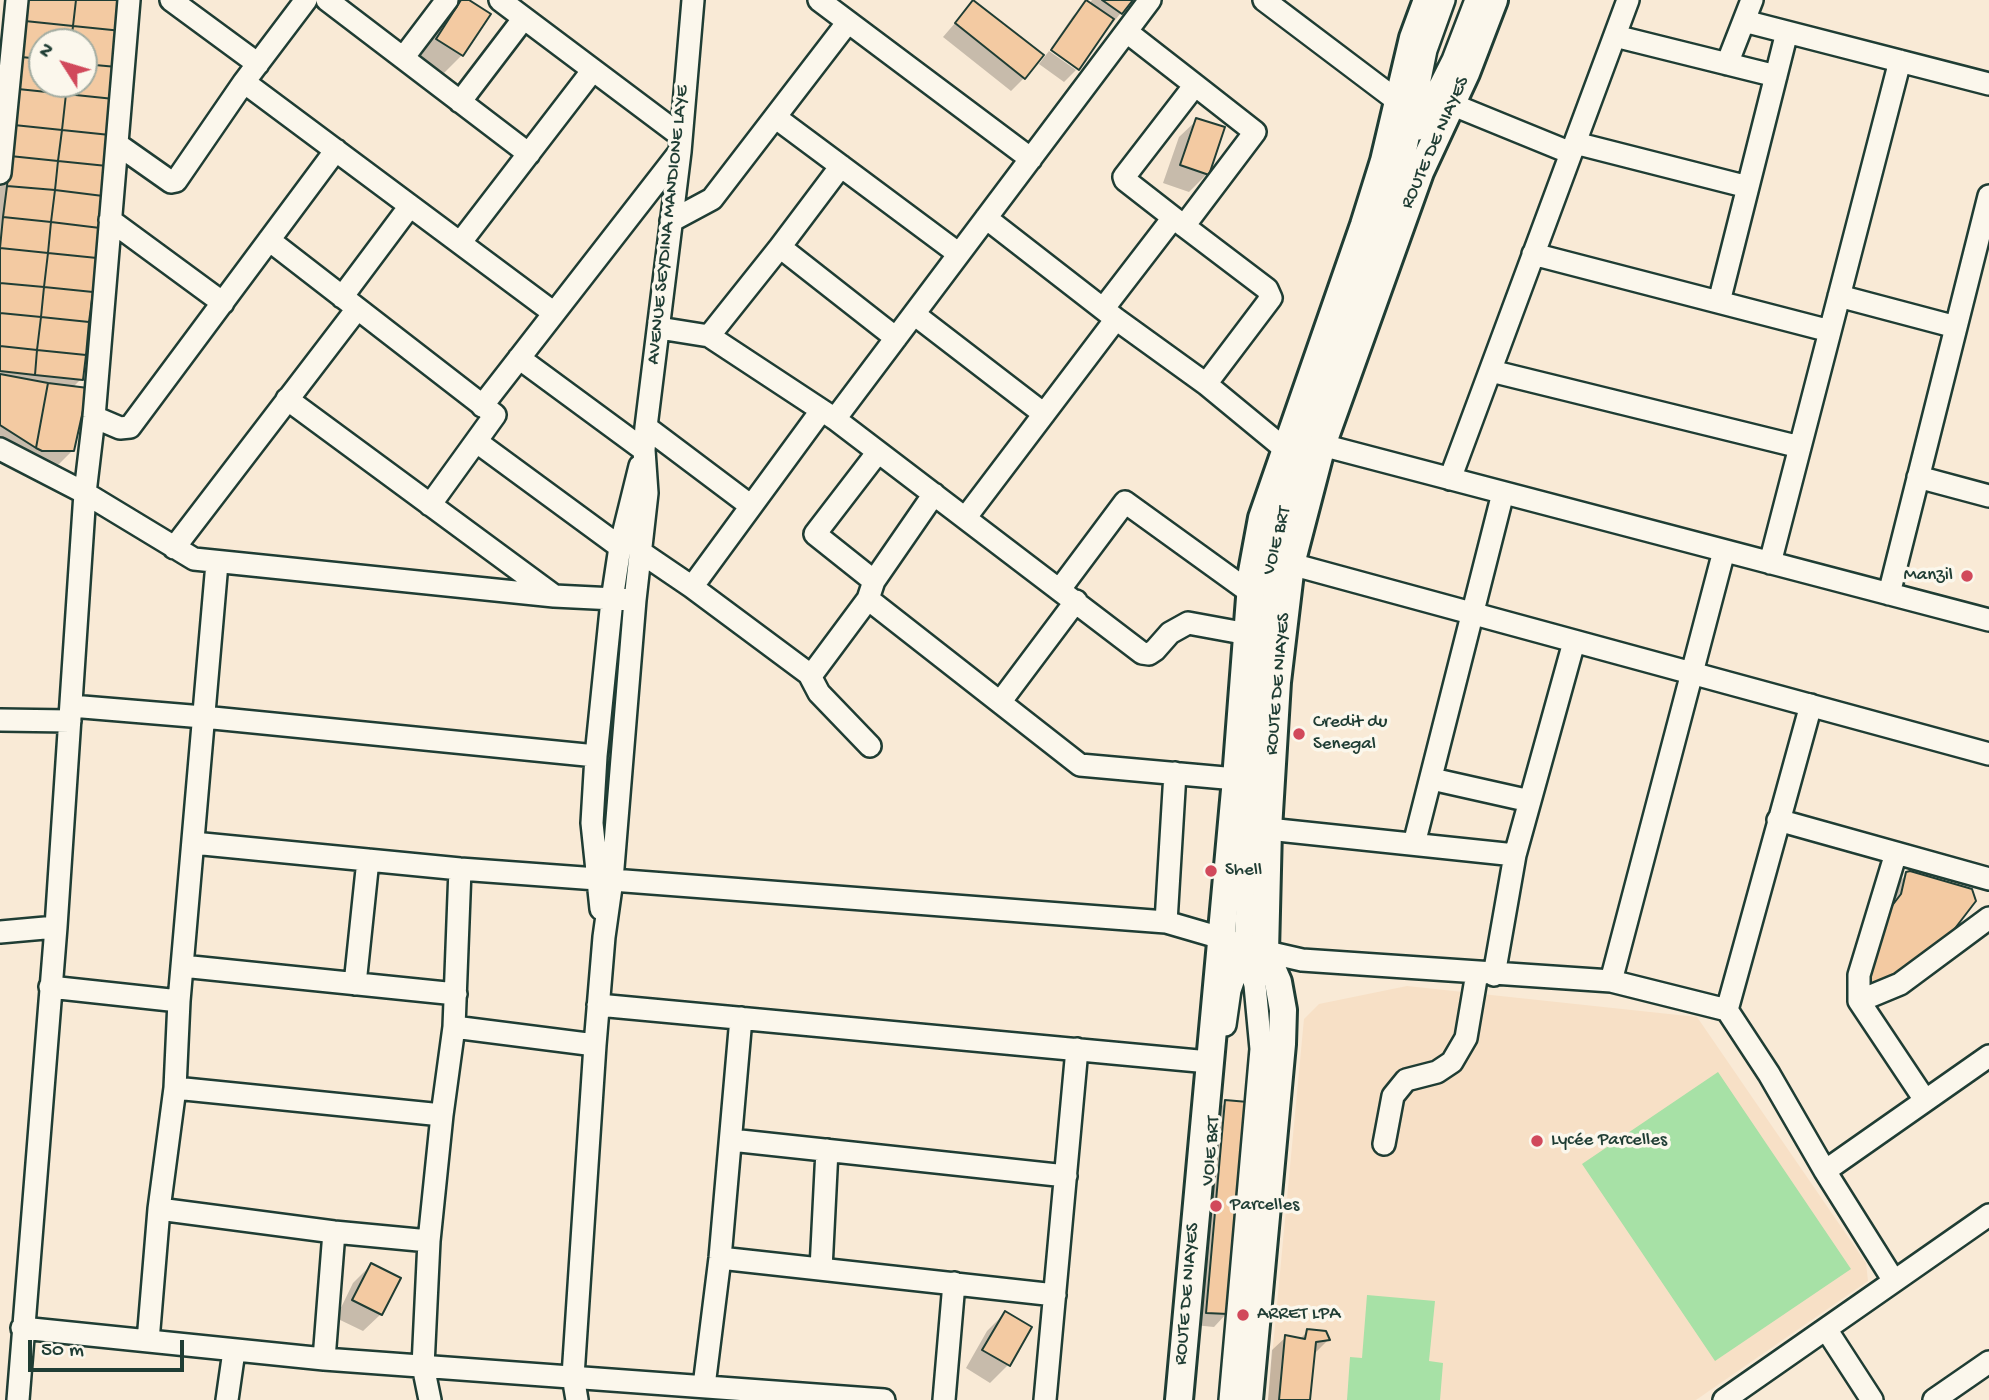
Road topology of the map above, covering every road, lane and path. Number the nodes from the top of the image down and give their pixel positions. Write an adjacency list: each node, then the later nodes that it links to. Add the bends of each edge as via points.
1 (17, 0): 45 (street)
2 (129, 0): 37 (street)
3 (171, 0): 26 (street)
4 (306, 0): 26 (street)
5 (327, 0): 24 (street)
6 (447, 0): 24 (street)
7 (500, 0): 18 (street)
8 (693, 0): 38 (street, AVENUE SEYDINA MANDIONE LAYE)
9 (1150, 0): 21 (street)
10 (1264, 0): 34 (street)
11 (1427, 0): 34 (main road, ROUTE DE NIAYES)
12 (1444, 0): 41 (street, VOIE BRT, via 1426,50)
13 (1476, 0): 41 (street, VOIE BRT, via 1453,60)
14 (1494, 0): 35 (main road, ROUTE DE NIAYES)
15 (1628, 0): 23 (street)
16 (1752, 0): 19 (street)
17 (822, 1): 20 (street)
18 (524, 18): 28 (street); 33 (street)
19 (1744, 21): 22 (street); 27 (street)
20 (848, 22): 36 (street); 43 (street)
21 (1126, 32): 32 (street); 43 (street)
22 (1787, 32): 25 (street); 29 (street)
23 (1615, 36): 27 (street); 39 (street)
24 (403, 58): 33 (street)
25 (1900, 61): 31 (street); 59 (street)
26 (258, 64): 30 (street)
27 (1727, 64): 29 (street)
28 (593, 70): 38 (street); 42 (street)
29 (1776, 76): 46 (street)
30 (244, 82): 37 (street, via 176,181 171,182); 40 (street)
31 (1989, 84)
32 (1195, 85): 52 (street, via 1124,177); 52 (street, via 1255,132)
33 (460, 102): 42 (street)
34 (1399, 102): 85 (main road, ROUTE DE NIAYES, via 1364,225)
35 (1451, 104): 39 (street); 81 (main road, ROUTE DE NIAYES, via 1420,172)
36 (775, 117): 44 (street); 51 (street, via 712,200)
37 (117, 144): 50 (street)
38 (680, 144): 51 (street, AVENUE SEYDINA MANDIONE LAYE); 63 (street)
39 (1573, 148): 46 (street); 58 (street)
40 (336, 150): 48 (street); 54 (street)
41 (1405, 153): 143 (street, VOIE BRT, via 1311,425 1269,569 1259,658)
42 (529, 154): 55 (street)
43 (1031, 159): 49 (street)
44 (841, 166): 56 (street); 57 (street)
45 (0, 173)
46 (1748, 187): 60 (street)
47 (1989, 196): 53 (street)
48 (410, 206): 55 (street); 62 (street)
49 (986, 218): 57 (street); 65 (street)
50 (110, 220): 61 (street); 78 (street)
51 (671, 221): 67 (street, AVENUE SEYDINA MANDIONE LAYE)
52 (1178, 222): 65 (street); 73 (street, via 1267,289 1271,298)
53 (1985, 230): 66 (street)
54 (269, 240): 61 (street); 62 (street)
55 (460, 243): 63 (street)
56 (780, 247): 69 (street); 70 (street)
57 (959, 254): 64 (street)
58 (1534, 254): 60 (street); 72 (street)
59 (1839, 296): 66 (street); 68 (street)
60 (1719, 302): 68 (street)
61 (223, 303): 78 (street, via 130,427 120,428)
62 (349, 303): 74 (street); 75 (street)
63 (554, 313): 71 (street)
64 (914, 314): 70 (street); 76 (street)
65 (1109, 314): 73 (street); 76 (street)
66 (1956, 327): 87 (street)
67 (659, 328): 69 (street); 79 (street, AVENUE SEYDINA MANDIONE LAYE)
68 (1830, 331): 82 (street)
69 (709, 336): 77 (street)
70 (896, 338): 77 (street)
71 (519, 358): 75 (street); 84 (street)
72 (1491, 371): 82 (street); 88 (street)
73 (1206, 384): 85 (street)
74 (287, 399): 93 (street); 97 (street)
75 (482, 406): 80 (street, via 495,417)
76 (1044, 414): 95 (street)
77 (828, 415): 86 (street); 94 (street)
78 (94, 417): 89 (street)
79 (646, 428): 84 (street, AVENUE SEYDINA MANDIONE LAYE); 94 (street)
80 (477, 442): 93 (street); 96 (street)
81 (1322, 445): 88 (street); 102 (main road, ROUTE DE NIAYES)
82 (1800, 447): 101 (street)
83 (0, 449): 89 (street)
84 (644, 450): 96 (street); 99 (street, via 647,493)
85 (1286, 450): 105 (main road, ROUTE DE NIAYES, via 1262,518)
86 (878, 452): 91 (street); 104 (street, via 815,534)
87 (1918, 477): 92 (street); 106 (street)
88 (1450, 479): 90 (street)
89 (85, 493): 97 (street); 119 (street)
90 (1503, 493): 98 (street); 111 (street)
91 (934, 494): 95 (street); 104 (street)
92 (1989, 496)
93 (430, 505): 108 (street)
94 (751, 506): 103 (street)
95 (965, 517): 107 (street)
96 (620, 547): 109 (street)
97 (174, 548): 100 (street, via 194,559)
98 (1724, 551): 101 (street); 115 (street)
99 (642, 553): 103 (street); 110 (street)
100 (217, 563): 108 (street); 120 (street)
101 (1770, 563): 106 (street)
102 (1291, 565): 111 (street); 130 (main road, ROUTE DE NIAYES, via 1277,682)
103 (692, 587): 116 (street)
104 (871, 590): 116 (street); 117 (street)
105 (1251, 593): 107 (street, via 1125,502); 113 (main road, ROUTE DE NIAYES)
106 (1889, 594): 112 (street)
107 (1068, 595): 113 (street, via 1142,653 1149,654 1188,623); 117 (street)
108 (554, 596): 109 (street)
109 (612, 600): 110 (street); 124 (street)
110 (635, 600): 138 (street)
111 (1472, 614): 114 (street); 127 (street)
112 (1989, 620)
113 (1248, 634): 126 (main road, ROUTE DE NIAYES)
114 (1574, 642): 115 (street); 128 (street)
115 (1692, 673): 118 (street); 146 (street)
116 (809, 674): 122 (street, via 819,693)
117 (1001, 701): 125 (street, via 1080,765)
118 (1811, 705): 123 (street); 129 (street)
119 (70, 713): 120 (street); 121 (street); 141 (street)
120 (203, 716): 124 (street); 131 (street)
121 (0, 720)
122 (870, 746)
123 (1989, 754)
124 (596, 756): 138 (street, via 592,823)
125 (1175, 773): 126 (street); 140 (street)
126 (1236, 779): 143 (main road, ROUTE DE NIAYES)
127 (1432, 779): 128 (street); 132 (street)
128 (1530, 801): 134 (street)
129 (1777, 820): 133 (street); 153 (street)
130 (1268, 829): 132 (street); 143 (main road, ROUTE DE NIAYES)
131 (193, 844): 135 (street); 144 (street)
132 (1414, 844): 134 (street)
133 (1896, 853): 137 (street); 150 (street, via 1859,975)
134 (1515, 855): 145 (street)
135 (368, 860): 136 (street); 147 (street)
136 (460, 869): 138 (street); 149 (street)
137 (1989, 879)
138 (605, 880): 140 (street); 152 (street)
139 (1989, 918): 150 (street, via 1900,984)
140 (1166, 922): 143 (street)
141 (56, 927): 142 (street); 148 (street)
142 (0, 932)
143 (1244, 946): 145 (street, via 1302,960); 159 (main road, ROUTE DE NIAYES); 195 (street, VOIE BRT, via 1230,990 1222,1044); 196 (street, VOIE BRT, via 1255,985 1261,1049); 197 (main road, ROUTE DE NIAYES, via 1278,982 1283,1010)
144 (183, 966): 147 (street); 151 (street)
145 (1485, 974): 146 (street); 164 (street, via 1466,1038 1452,1062 1437,1072 1406,1080 1393,1096)
146 (1611, 981): 153 (street)
147 (355, 984): 149 (street)
148 (50, 987): 151 (street); 177 (street)
149 (456, 994): 155 (street)
150 (1859, 1001): 161 (street)
151 (179, 1002): 160 (street)
152 (598, 1005): 154 (street); 156 (street)
153 (1727, 1010): 166 (street)
154 (741, 1018): 157 (street); 163 (street)
155 (454, 1027): 156 (street); 162 (street)
156 (595, 1045): 184 (street)
157 (1077, 1049): 159 (street); 167 (street)
158 (1989, 1056): 161 (street)
159 (1209, 1062): 194 (main road, ROUTE DE NIAYES)
160 (175, 1088): 162 (street); 168 (street)
161 (1924, 1100): 166 (street)
162 (442, 1115): 171 (street)
163 (731, 1140): 165 (street); 172 (street)
164 (1384, 1144)
165 (827, 1150): 167 (street); 173 (street)
166 (1825, 1171): 174 (street)
167 (1066, 1176): 176 (street)
168 (159, 1209): 170 (street); 179 (street)
169 (1989, 1214): 174 (street)
170 (334, 1232): 171 (street); 181 (street)
171 (429, 1241): 183 (street)
172 (720, 1258): 173 (street); 185 (street)
173 (821, 1269): 175 (street)
174 (1894, 1281): 178 (street)
175 (954, 1283): 176 (street); 192 (street)
176 (1055, 1294): 193 (street)
177 (22, 1328): 179 (street); 187 (street)
178 (1826, 1329): 198 (street); 199 (street)
179 (148, 1341): 180 (street)
180 (234, 1351): 181 (street); 188 (street)
181 (324, 1359): 183 (street)
182 (1989, 1362): 200 (street)
183 (423, 1366): 184 (street); 189 (street)
184 (573, 1376): 185 (street); 190 (street)
185 (704, 1386): 186 (street)
186 (784, 1396): 191 (street)
187 (18, 1400)
188 (227, 1400)
189 (430, 1400)
190 (577, 1400)
191 (884, 1400)
192 (944, 1400)
193 (1045, 1400)
194 (1179, 1400)
195 (1190, 1400)
196 (1230, 1400)
197 (1249, 1400)
198 (1724, 1400)
199 (1872, 1400)
200 (1934, 1400)

